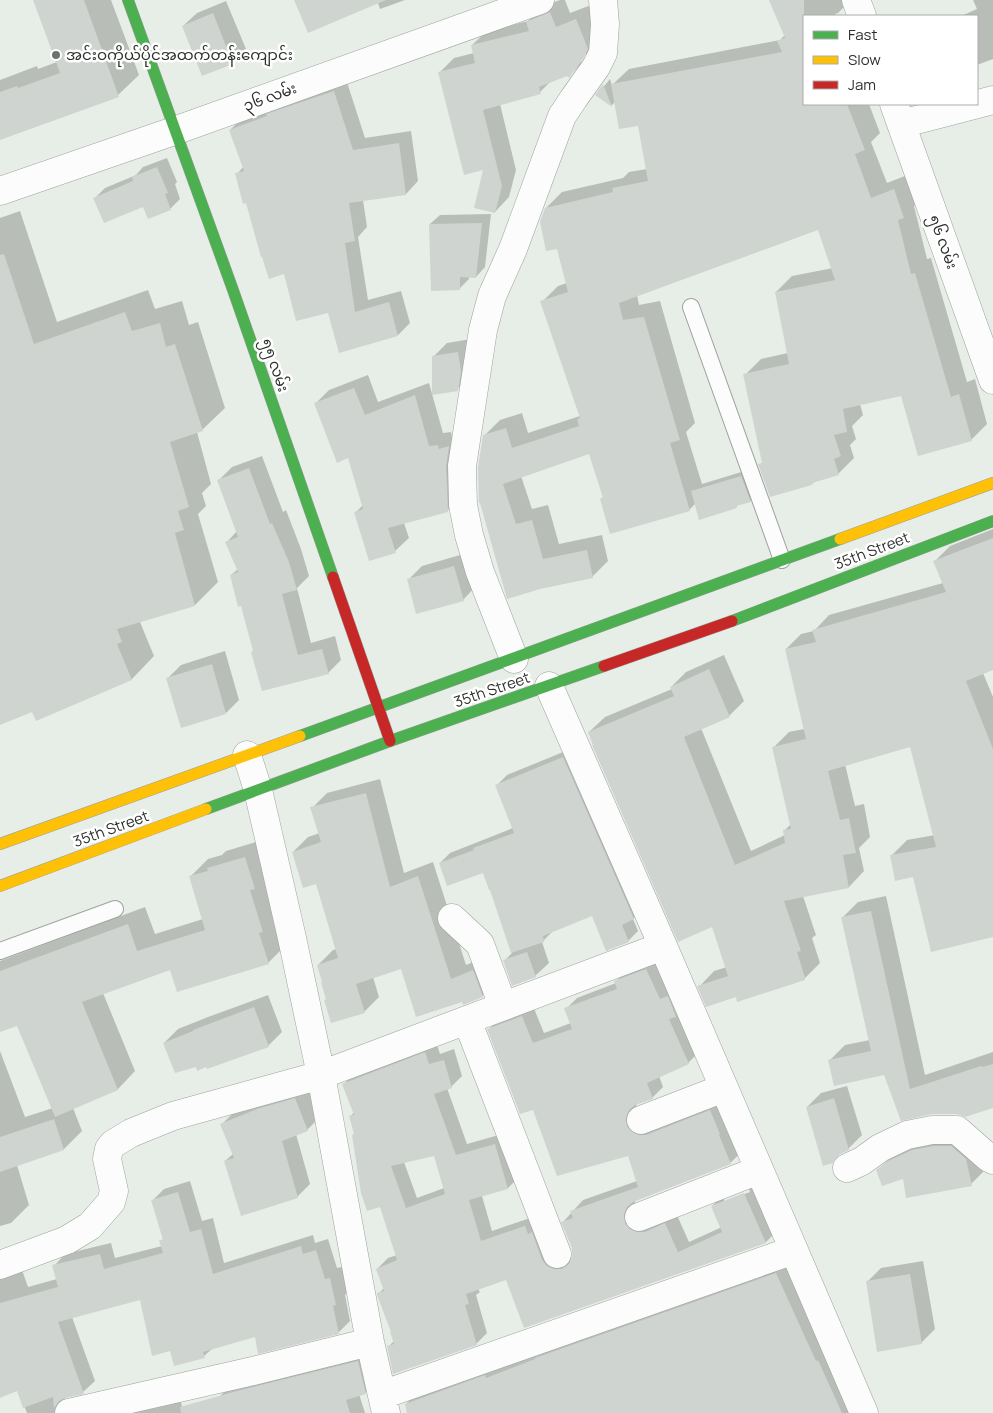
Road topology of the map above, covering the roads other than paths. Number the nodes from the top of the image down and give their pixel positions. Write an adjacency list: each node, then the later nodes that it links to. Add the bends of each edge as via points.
1 (128, 0): 10 (main road, ၅၅ လမ်း)
2 (540, 0): 10 (street, ၃၆ လမ်း)
3 (603, 0): 17 (street, via 603,53 562,116 513,249 492,296 483,330 462,466 469,535)
4 (856, 0): 5 (street)
5 (862, 15)
6 (993, 100): 7 (street)
7 (978, 102)
8 (959, 105): 9 (street)
9 (897, 114): 13 (street, ၅၆ လမ်း)
10 (174, 131): 11 (street, ၃၆ လမ်း); 19 (main road, ၅၅ လမ်း)
11 (0, 191)
12 (691, 307): 16 (lane)
13 (993, 380)
14 (993, 483): 16 (main road, 35th Street)
15 (993, 521): 18 (main road, 35th Street)
16 (782, 560): 17 (main road, 35th Street)
17 (514, 659): 19 (main road, 35th Street)
18 (549, 686): 20 (main road, 35th Street); 27 (street)
19 (379, 708): 20 (main road, ၅၅ လမ်း); 21 (main road, 35th Street)
20 (390, 741): 22 (main road, 35th Street)
21 (247, 755): 22 (street); 23 (main road, 35th Street)
22 (258, 790): 24 (main road, 35th Street); 31 (street)
23 (0, 844)
24 (0, 886)
25 (115, 909): 28 (lane)
26 (452, 918): 29 (street, via 480,944)
27 (663, 946): 29 (street); 32 (street)
28 (0, 951)
29 (503, 1006): 30 (street)
30 (467, 1020): 31 (street); 39 (street)
31 (321, 1075): 40 (street, via 173,1116 119,1140 109,1149 107,1159 114,1191 111,1202 100,1216 68,1240); 41 (street)
32 (724, 1088): 33 (street); 36 (street)
33 (641, 1120)
34 (993, 1160): 35 (street, via 957,1130 932,1130 907,1135)
35 (847, 1168)
36 (759, 1170): 37 (street); 38 (street)
37 (638, 1217)
38 (794, 1250): 42 (street); 45 (street)
39 (557, 1254)
40 (0, 1265)
41 (370, 1342): 42 (street); 43 (street)
42 (384, 1404)
43 (127, 1407): 44 (street)
44 (69, 1413)
45 (864, 1413)

